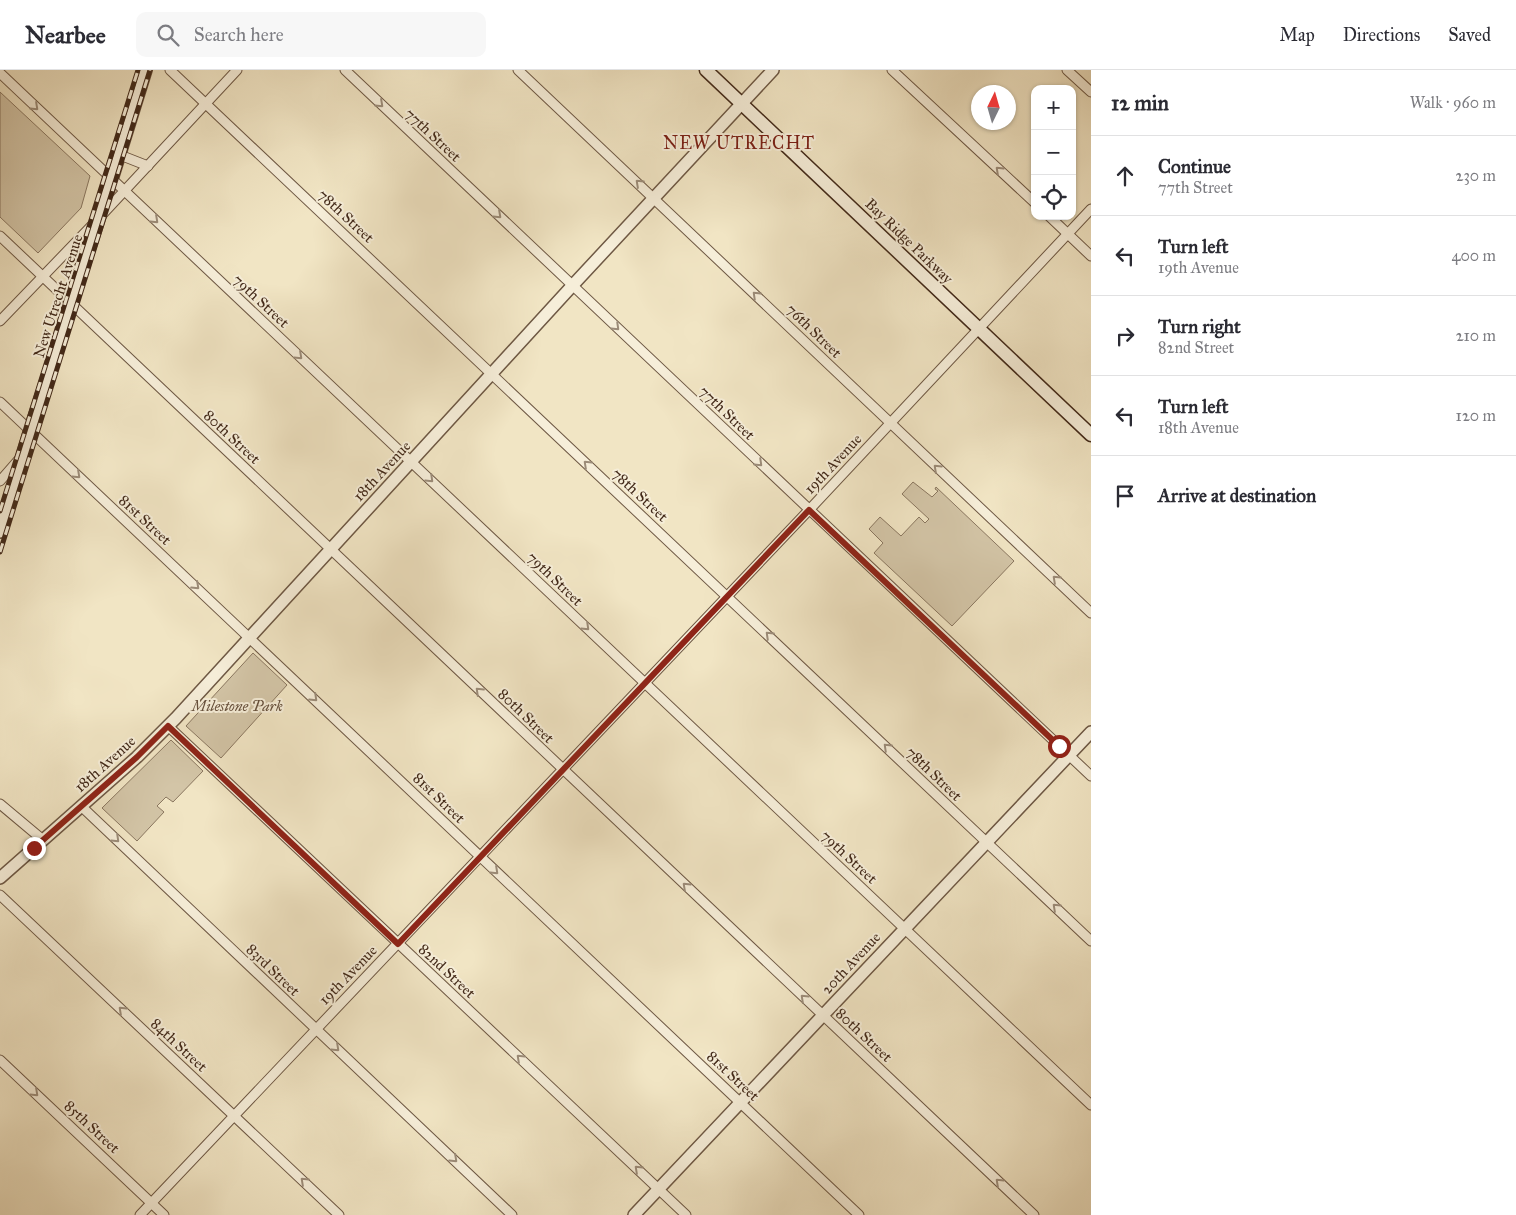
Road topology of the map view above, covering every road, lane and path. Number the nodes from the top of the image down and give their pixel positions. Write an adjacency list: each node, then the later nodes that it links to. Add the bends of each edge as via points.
1 (146, 70): 14 (street, New Utrecht Avenue)
2 (170, 70): 12 (street, 78th Street)
3 (237, 70): 12 (street)
4 (345, 70): 27 (street, 77th Street, one-way to 27)
5 (518, 70): 18 (street, 76th Street, one-way to 5)
6 (706, 70): 13 (main road, Bay Ridge Parkway)
7 (773, 70): 13 (street, 18th Avenue)
8 (892, 70): 19 (street, one-way to 8)
9 (1067, 70): 11 (street)
10 (0, 73): 16 (street, 79th Street, one-way to 16)
11 (1091, 92)
12 (206, 102): 15 (street); 31 (street, 78th Street)
13 (742, 103): 18 (street, 18th Avenue); 30 (main road, Bay Ridge Parkway)
14 (120, 155): 15 (street); 16 (street, New Utrecht Avenue)
15 (148, 166): 17 (street)
16 (112, 180): 17 (street, 79th Street); 21 (street, New Utrecht Avenue)
17 (124, 191): 21 (street); 37 (street, 79th Street, one-way to 37)
18 (654, 197): 27 (street, 18th Avenue); 33 (street, 76th Street, one-way to 18)
19 (1031, 199)
20 (1091, 209): 23 (street, 19th Avenue)
21 (100, 217): 26 (street); 28 (street, New Utrecht Avenue)
22 (1053, 220): 23 (street)
23 (1068, 234): 25 (street); 30 (street, 19th Avenue)
24 (0, 236): 26 (street, 80th Street)
25 (1091, 256)
26 (42, 276): 28 (street, 80th Street); 29 (street)
27 (572, 286): 31 (street, 18th Avenue); 39 (street, 77th Street, one-way to 39)
28 (72, 305): 34 (street, New Utrecht Avenue); 41 (street, 80th Street)
29 (0, 321)
30 (980, 329): 33 (street, 19th Avenue); 35 (main road, Bay Ridge Parkway)
31 (492, 373): 37 (street, 18th Avenue); 42 (street, 78th Street, one-way to 31)
32 (0, 402): 34 (street, 81st Street)
33 (891, 423): 39 (street, 19th Avenue); 43 (street, 76th Street, one-way to 33)
34 (30, 430): 36 (street, New Utrecht Avenue); 44 (street, 81st Street, one-way to 44)
35 (1091, 435)
36 (21, 457): 38 (street); 40 (street, New Utrecht Avenue)
37 (411, 461): 41 (street, 18th Avenue); 45 (street, 79th Street, one-way to 45)
38 (0, 481)
39 (809, 510): 42 (street, 19th Avenue); 48 (street, 77th Street)
40 (0, 532)
41 (330, 549): 44 (street, 18th Avenue); 49 (street, 80th Street, one-way to 41)
42 (727, 596): 45 (street, 19th Avenue); 54 (street, 78th Street, one-way to 42)
43 (1091, 613)
44 (250, 637): 46 (street, 18th Avenue); 55 (street, 81st Street, one-way to 55)
45 (645, 683): 49 (street, 19th Avenue); 58 (street, 79th Street)
46 (168, 726): 52 (street, 18th Avenue); 60 (street, 82nd Street)
47 (1091, 732): 48 (street, 20th Avenue)
48 (1069, 755): 50 (street, 77th Street); 54 (street, 20th Avenue)
49 (563, 770): 55 (street, 19th Avenue); 61 (street, 80th Street, one-way to 49)
50 (1091, 776)
51 (0, 804): 53 (street)
52 (81, 806): 53 (street, 18th Avenue); 62 (street, 83rd Street, one-way to 62)
53 (43, 840): 56 (street, 18th Avenue)
54 (986, 842): 58 (street, 20th Avenue); 59 (street, 78th Street, one-way to 54)
55 (481, 857): 60 (street, 19th Avenue); 64 (street, 81st Street, one-way to 64)
56 (0, 878)
57 (0, 895): 66 (street, 84th Street, one-way to 57)
58 (904, 928): 61 (street, 20th Avenue); 65 (street, 79th Street)
59 (1091, 941)
60 (398, 944): 62 (street, 19th Avenue); 67 (street, 82nd Street, one-way to 60)
61 (823, 1015): 64 (street, 20th Avenue); 76 (street, 80th Street, one-way to 61)
62 (316, 1029): 66 (street, 19th Avenue); 72 (street, 83rd Street, one-way to 72)
63 (0, 1060): 68 (street, 85th Street, one-way to 68)
64 (740, 1102): 67 (street, 20th Avenue); 75 (street, 81st Street)
65 (1091, 1105)
66 (235, 1116): 68 (street, 19th Avenue); 71 (street, 84th Street, one-way to 66)
67 (659, 1188): 73 (street, 20th Avenue); 74 (street, 82nd Street)
68 (152, 1203): 69 (street, 19th Avenue); 70 (street, 85th Street)
69 (140, 1215)
70 (164, 1215)
71 (339, 1215)
72 (512, 1215)
73 (634, 1215)
74 (686, 1215)
75 (859, 1215)
76 (1034, 1215)

